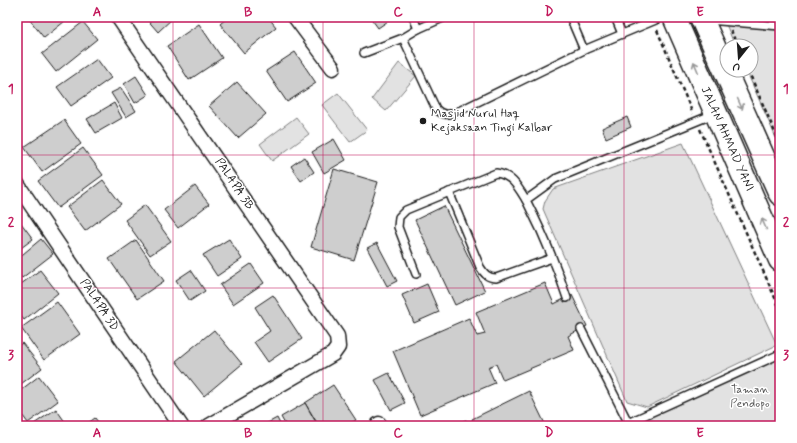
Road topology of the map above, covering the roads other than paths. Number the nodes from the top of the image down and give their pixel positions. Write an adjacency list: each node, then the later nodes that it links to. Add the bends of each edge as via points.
1 (118, 17): 30 (street, PALAPA 3B, via 337,336 338,347 334,354)
2 (295, 17): 16 (street)
3 (413, 17): 11 (lane)
4 (445, 17): 11 (lane)
5 (570, 17): 14 (lane)
6 (615, 17): 12 (lane)
7 (662, 17): 12 (lane)
8 (674, 17): 17 (highway, JALAN AHMAD YANI, one-way to 8)
9 (702, 19): 10 (lane); 20 (highway, one-way to 20)
10 (780, 26)
11 (418, 29): 13 (lane)
12 (622, 34): 14 (lane)
13 (403, 38): 14 (lane, via 436,109 445,115 457,112); 15 (lane)
14 (584, 50)
15 (364, 53)
16 (333, 68)
17 (706, 117): 21 (lane, via 555,179); 23 (highway, JALAN AHMAD YANI, one-way to 17)
18 (17, 184): 29 (street, PALAPA 3D)
19 (449, 192): 21 (lane, via 496,173 509,177); 22 (lane, via 480,267 487,276 496,278); 24 (lane, via 406,210 399,217 399,230)
20 (780, 194)
21 (526, 200): 22 (lane)
22 (552, 258): 25 (lane)
23 (780, 260)
24 (416, 274)
25 (567, 298)
26 (581, 329): 28 (lane)
27 (780, 354): 28 (lane)
28 (624, 424)
29 (180, 426)
30 (209, 426)

